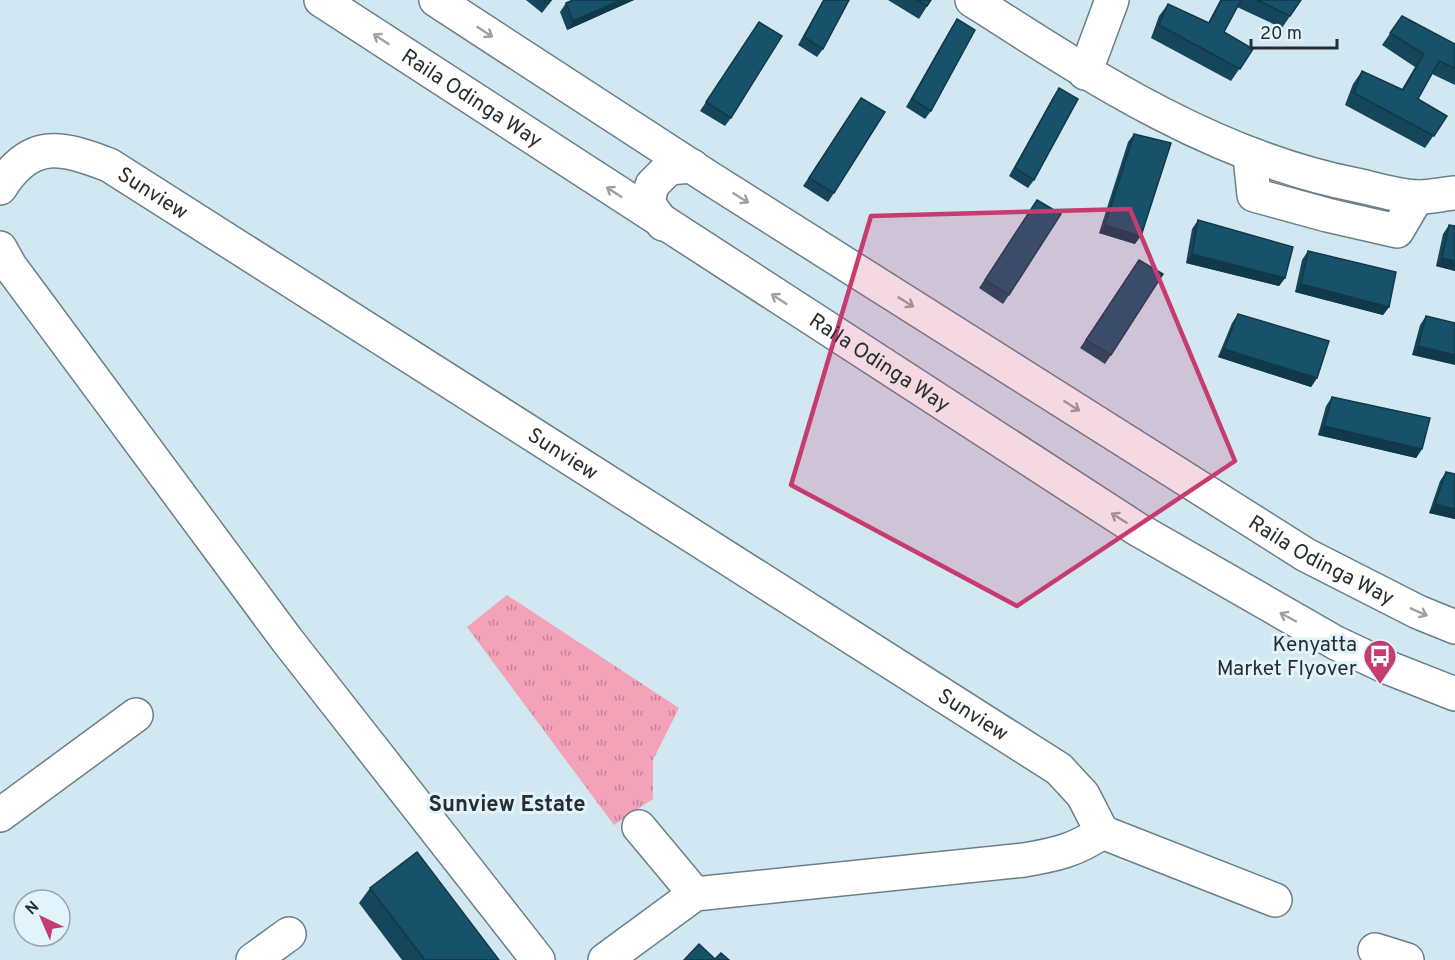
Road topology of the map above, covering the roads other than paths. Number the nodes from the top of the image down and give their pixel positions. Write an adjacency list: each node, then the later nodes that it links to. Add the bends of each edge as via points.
1 (321, 0): 9 (street, Raila Odinga Way, one-way to 1)
2 (436, 0): 6 (street, Raila Odinga Way, one-way to 6)
3 (972, 0): 5 (street)
4 (1112, 0): 5 (street)
5 (1085, 73): 8 (street, via 1250,156 1318,178 1417,197)
6 (692, 166): 9 (street, via 669,168 652,185 648,203); 11 (street, Raila Odinga Way, one-way to 11, via 1306,555)
7 (0, 188): 16 (street, Sunview, via 24,162 46,152 71,150 109,165 1059,769 1083,795)
8 (1455, 193)
9 (663, 224): 12 (street, Raila Odinga Way, one-way to 9, via 1336,643 1137,529)
10 (0, 248): 22 (street, via 287,640)
11 (1455, 627)
12 (1455, 694)
13 (136, 716): 14 (street)
14 (0, 815)
15 (639, 827): 17 (street)
16 (1102, 832): 17 (street, via 1083,846 1024,860); 18 (street)
17 (695, 894): 23 (street)
18 (1275, 900)
19 (289, 934): 21 (street)
20 (1376, 950): 24 (street)
21 (253, 960)
22 (538, 960)
23 (605, 960)
24 (1407, 960)

